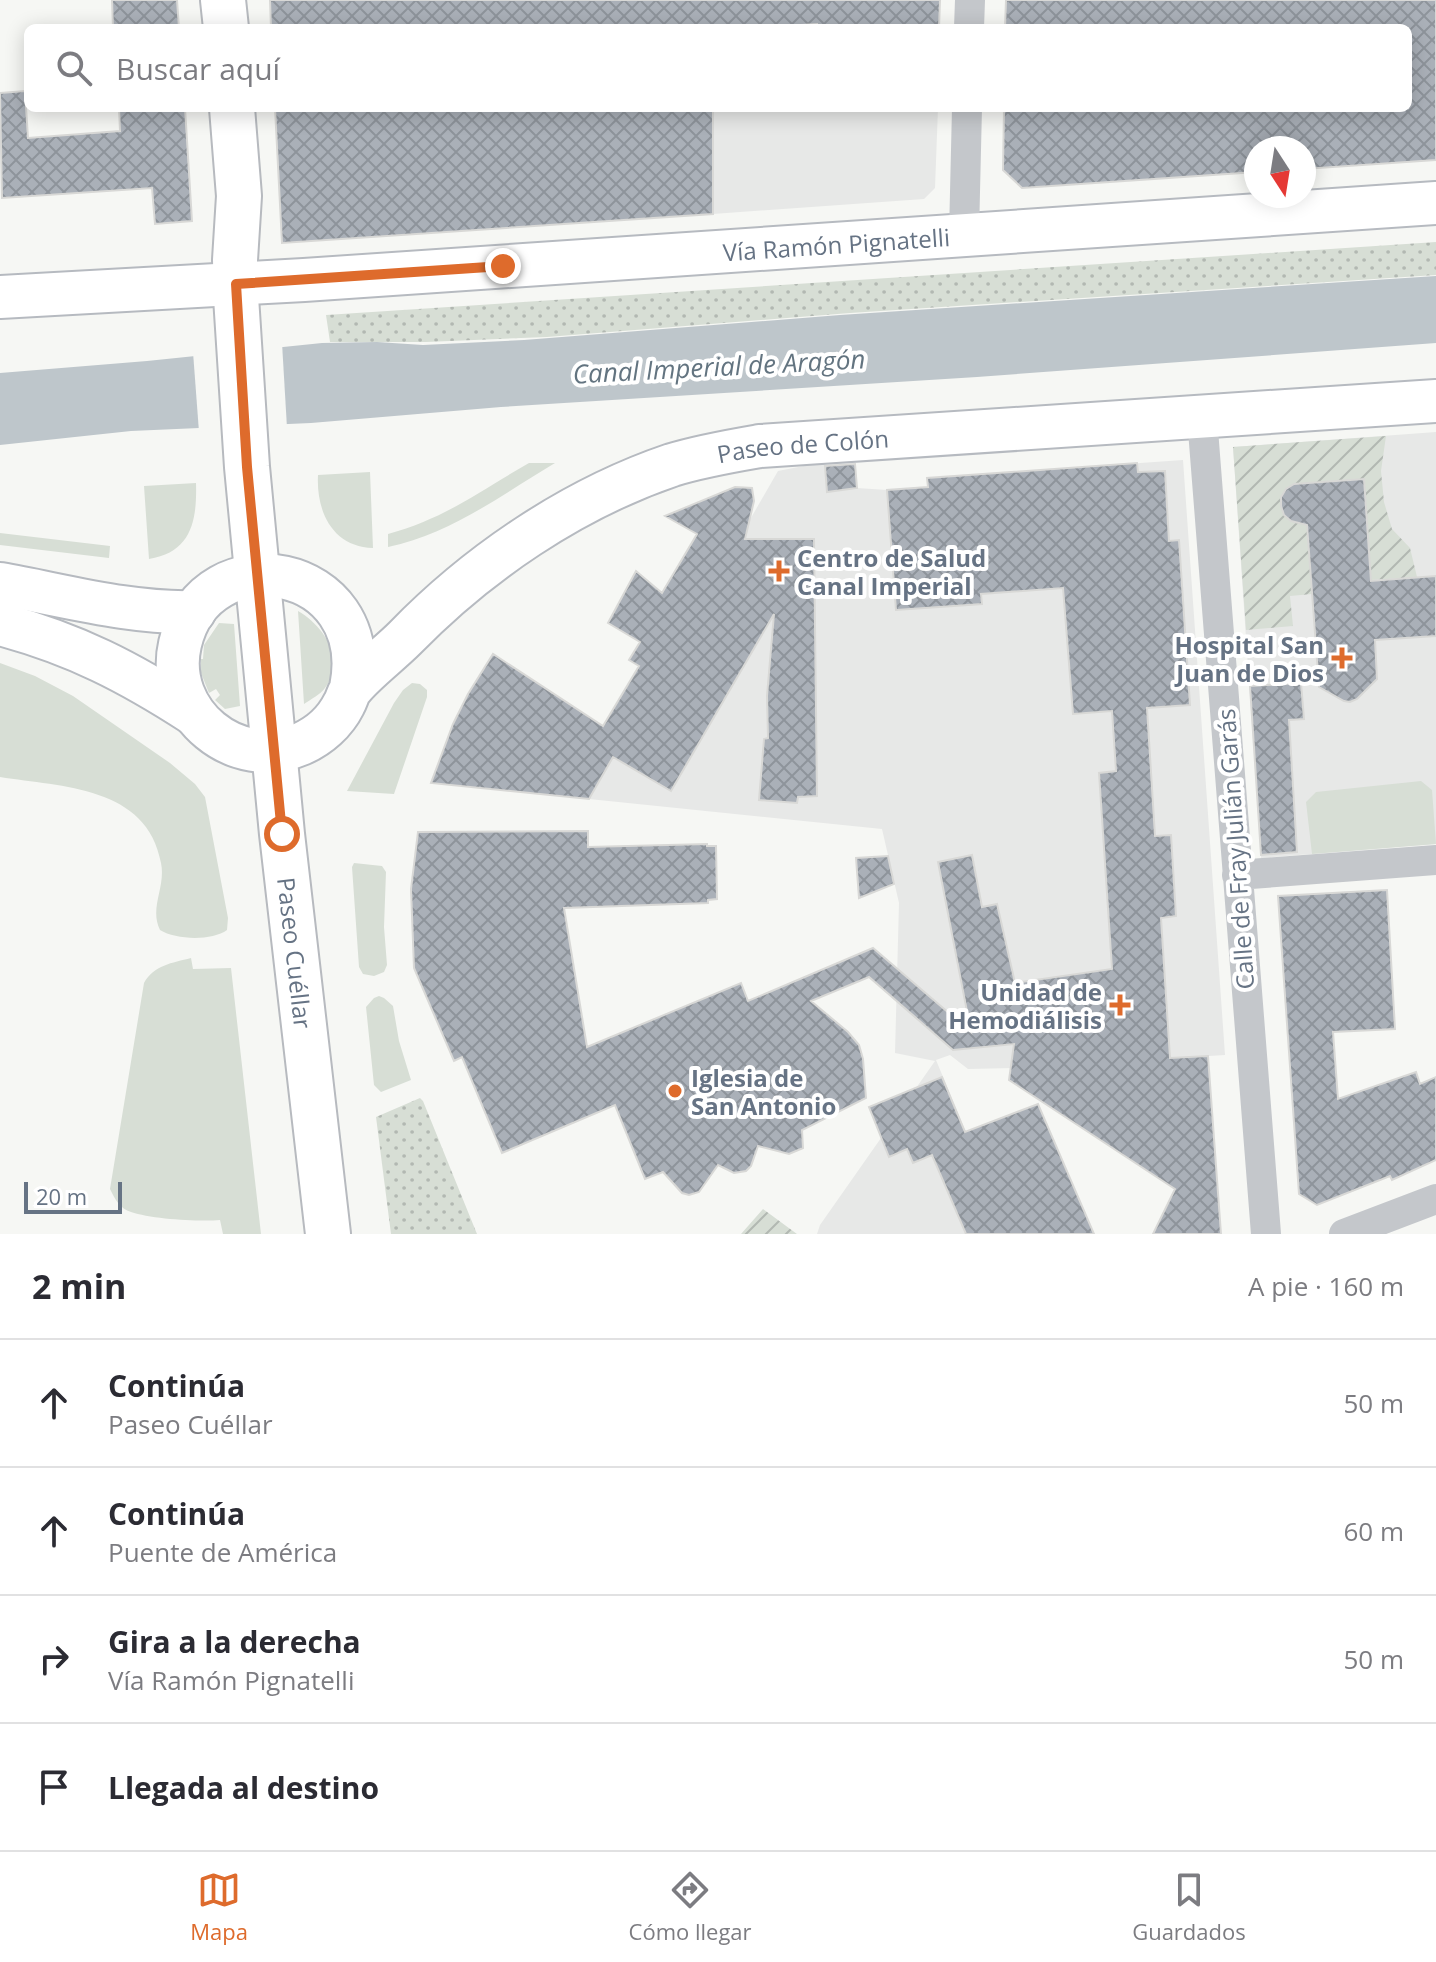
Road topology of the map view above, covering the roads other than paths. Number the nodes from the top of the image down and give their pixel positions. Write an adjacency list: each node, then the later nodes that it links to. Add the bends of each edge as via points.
1 (223, 0): 3 (main road)
2 (970, 0): 4 (street)
3 (226, 24)
4 (969, 24)
5 (232, 112): 9 (main road, Paseo Cuéllar, via 239,196)
6 (967, 112): 8 (street)
7 (1436, 203): 8 (main road, Vía Ramón Pignatelli)
8 (964, 234): 9 (main road, Vía Ramón Pignatelli)
9 (236, 284): 10 (main road, Vía Ramón Pignatelli); 13 (main road, Paseo Cuéllar)
10 (0, 297)
11 (1436, 401): 12 (main road, Paseo de Colón)
12 (1202, 417): 17 (main road, Paseo de Colón, via 760,446 674,465 572,511 504,553); 21 (street, Calle de Fray Julián Garás)
13 (257, 575): 15 (main road, via 228,583); 17 (main road, via 303,583 339,613 355,657); 19 (main road, Paseo Cuéllar)
14 (0, 584): 15 (main road, via 164,612)
15 (194, 612): 18 (main road, via 177,663 181,690)
16 (0, 624): 18 (main road, via 76,647)
17 (351, 688): 19 (main road, Paseo de Colón, via 337,715 316,736)
18 (194, 714): 19 (main road, via 223,740 248,750)
19 (274, 751): 23 (main road, Paseo Cuéllar)
20 (1436, 860): 21 (street)
21 (1237, 875): 24 (street, Calle de Fray Julián Garás)
22 (1436, 1199): 25 (street)
23 (328, 1234)
24 (1266, 1234)
25 (1344, 1234)

